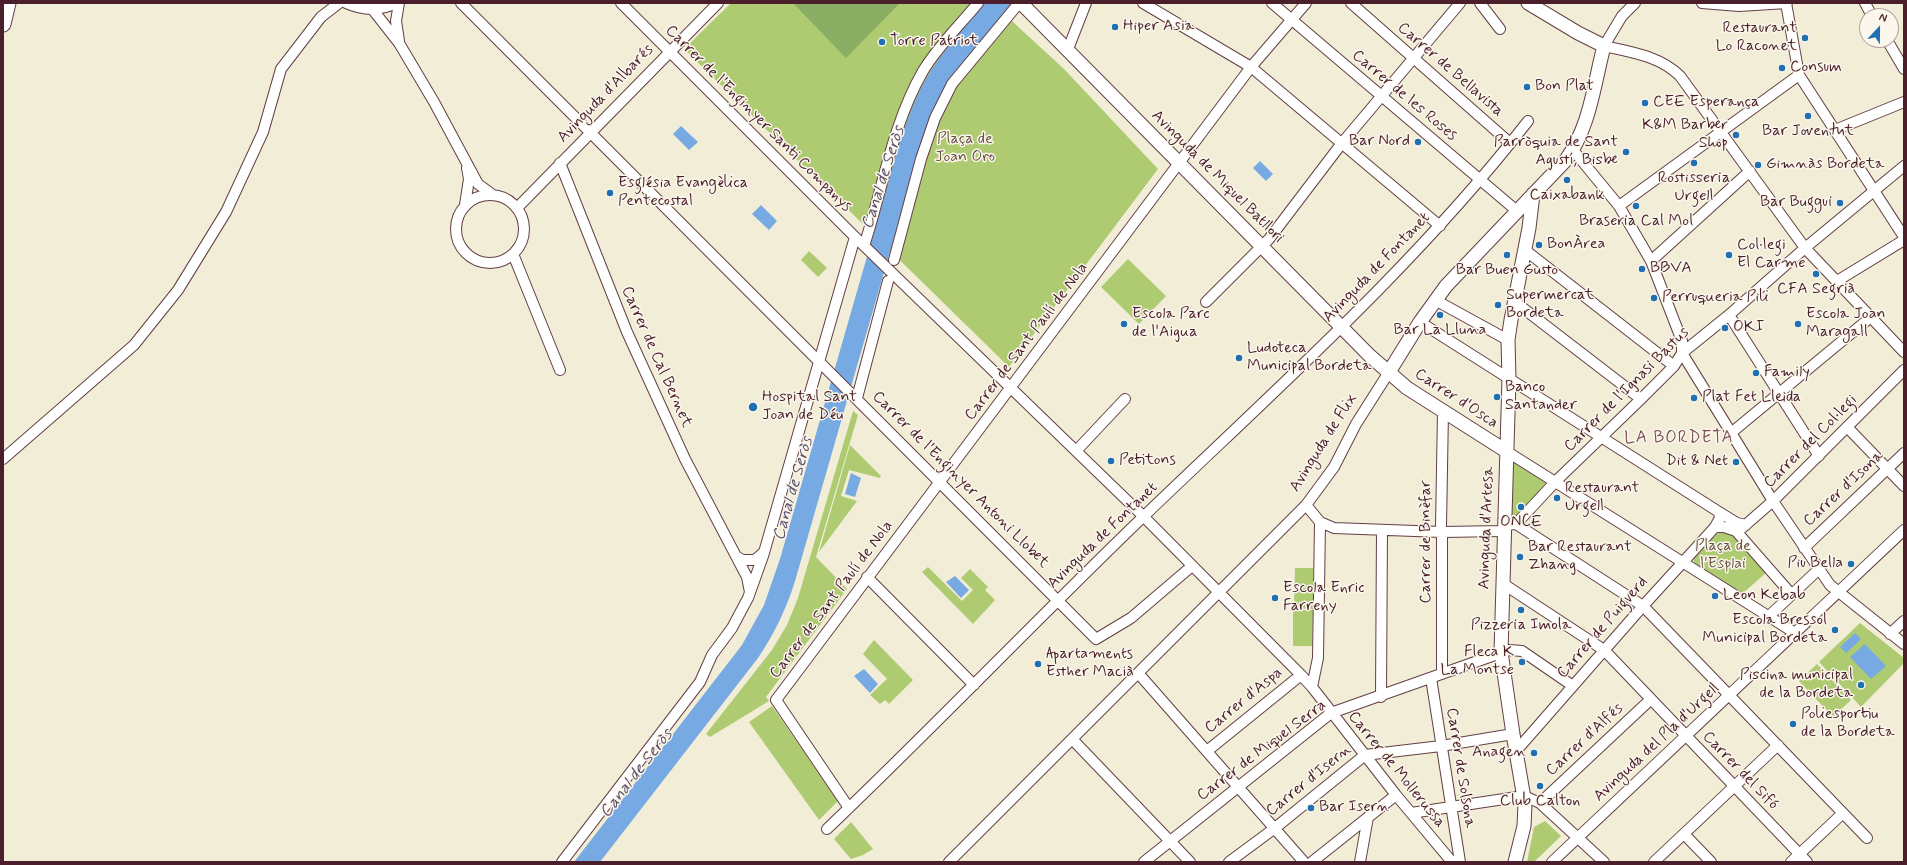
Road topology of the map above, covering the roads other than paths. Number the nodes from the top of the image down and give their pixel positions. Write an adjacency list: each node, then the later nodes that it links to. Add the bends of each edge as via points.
1 (8, 3): 23 (highway)
2 (339, 3): 100 (street, via 321,17 282,69 263,132 226,212 178,290 134,345)
3 (346, 3): 21 (street, via 357,8)
4 (398, 3): 21 (street); 26 (street, via 396,21)
5 (461, 3): 40 (street, Carrer de l'Enginyer Antoni Llobet)
6 (621, 3): 30 (street, Carrer de l'Enginyer Santi Companys)
7 (718, 3): 30 (street, Avinguda d'Albarés)
8 (978, 3): 62 (street, via 940,46 908,100)
9 (1086, 3): 29 (street)
10 (1143, 3): 33 (street)
11 (1272, 3): 22 (street, Carrer de les Roses)
12 (1306, 3): 22 (street, Carrer de Sant Paulí de Nola)
13 (1351, 3): 31 (street, Carrer de Bellavista)
14 (1460, 3): 31 (street)
15 (1480, 3): 24 (street)
16 (1528, 3): 25 (main road)
17 (1635, 3): 27 (street, via 1622,16)
18 (1702, 3): 19 (street, via 1739,6)
19 (1786, 3): 35 (street)
20 (1021, 4): 29 (main road, Avinguda de Miquel Batllori); 67 (street, via 952,84 935,118 921,159)
21 (373, 10): 26 (street)
22 (1292, 20): 33 (street, Carrer de Sant Paulí de Nola); 36 (street, Carrer de les Roses)
23 (3, 24)
24 (1500, 29)
25 (1585, 36): 27 (main road); 32 (main road, via 1592,44)
26 (399, 43): 46 (street, via 434,102)
27 (1604, 46): 32 (main road, Avinguda de Flix); 41 (street, via 1629,51 1671,67 1688,84)
28 (1892, 48): 34 (street)
29 (1068, 49): 47 (main road, Avinguda de Miquel Batllori)
30 (669, 51): 40 (street, Avinguda d'Albarés); 59 (street, Carrer de l'Enginyer Santi Companys)
31 (1414, 58): 36 (street); 43 (street, Carrer de Bellavista)
32 (1599, 67): 44 (main road, Avinguda de Flix, via 1595,93)
33 (1251, 68): 42 (street); 47 (street, Carrer de Sant Paulí de Nola)
34 (1904, 69)
35 (1799, 75): 39 (street); 41 (street)
36 (1382, 97): 42 (street); 50 (street, Carrer de les Roses)
37 (1904, 102): 39 (street)
38 (1528, 121): 43 (street, Avinguda de Fontanet)
39 (1834, 130): 51 (street)
40 (590, 132): 45 (street, Avinguda d'Albarés); 81 (street, Carrer de l'Enginyer Antoni Llobet)
41 (1721, 132): 49 (street); 55 (street)
42 (1342, 143): 58 (street); 63 (street)
43 (1510, 143): 50 (street, Avinguda de Fontanet)
44 (1572, 150): 52 (main road, Avinguda de Flix); 55 (street)
45 (560, 163): 56 (street, Avinguda d'Albarés); 119 (street, Carrer de Cal Bernet, via 627,332 685,459)
46 (466, 164): 53 (street, via 478,184); 54 (street, via 469,179)
47 (1180, 164): 63 (main road, Avinguda de Miquel Batllori); 87 (street, Carrer de Sant Paulí de Nola)
48 (1904, 166): 51 (street, Carrer de l'Ignasi Bastus)
49 (1750, 171): 64 (street); 68 (street)
50 (1480, 179): 57 (street, Carrer de les Roses); 58 (street, Avinguda de Fontanet)
51 (1873, 191): 60 (street); 64 (street, Carrer de l'Ignasi Bastus)
52 (1533, 194): 57 (main road, Avinguda de Flix); 65 (main road, Avinguda d'Artesa)
53 (493, 195): 54 (street, via 474,198); 56 (street, via 508,200)
54 (465, 205): 66 (street, via 456,226 457,237 466,252 480,261 492,262 503,260)
55 (1620, 206): 68 (street)
56 (517, 208): 66 (street, via 522,216 524,234)
57 (1517, 211): 71 (main road, Avinguda de Flix)
58 (1440, 226): 77 (street, Avinguda de Fontanet)
59 (854, 237): 62 (street, Carrer de l'Enginyer Santi Companys); 81 (street)
60 (1904, 237)
61 (1904, 240): 70 (street)
62 (864, 246): 69 (street, Carrer de l'Enginyer Santi Companys)
63 (1262, 246): 72 (street); 77 (main road, Avinguda de Miquel Batllori)
64 (1805, 248): 70 (street); 74 (street, Carrer de l'Ignasi Bastus)
65 (1525, 250): 73 (main road, Avinguda d'Artesa); 82 (street)
66 (513, 254): 83 (street)
67 (894, 260)
68 (1651, 261): 80 (street, via 1681,340)
69 (889, 276): 87 (street, Carrer de l'Enginyer Santi Companys); 89 (street)
70 (1837, 281): 75 (street)
71 (1435, 300): 76 (main road, Avinguda de Flix); 78 (street)
72 (1206, 302)
73 (1515, 302): 78 (main road, Avinguda d'Artesa); 90 (street)
74 (1729, 315): 80 (street, Carrer de l'Ignasi Bastus); 88 (street)
75 (1871, 317): 79 (street); 88 (street)
76 (1420, 322): 85 (main road, Avinguda de Flix); 86 (street)
77 (1341, 326): 85 (main road, Avinguda de Miquel Batllori); 108 (street, Avinguda de Fontanet)
78 (1508, 340): 86 (main road, Avinguda d'Artesa)
79 (1904, 352)
80 (1682, 353): 82 (street, Carrer de l'Ignasi Bastus); 94 (street)
81 (820, 360): 89 (street, Carrer de l'Enginyer Antoni Llobet); 118 (street)
82 (1674, 366): 90 (street, Carrer de l'Ignasi Bastus)
83 (560, 370)
84 (1904, 370): 93 (street, Carrer del Col·legi)
85 (1389, 372): 92 (main road, Carrer d'Osca, via 1407,388); 106 (street, Avinguda de Flix, via 1356,424 1334,467)
86 (1509, 379): 95 (street); 97 (main road, Avinguda d'Artesa)
87 (1011, 387): 96 (street, Carrer de l'Enginyer Santi Companys); 103 (street, Carrer de Sant Paulí de Nola)
88 (1779, 394): 94 (street); 99 (street)
89 (857, 398): 103 (street, Carrer de l'Enginyer Antoni Llobet)
90 (1641, 399): 95 (street, Carrer de l'Ignasi Bastus)
91 (1125, 400): 96 (street)
92 (1443, 411): 97 (main road, Carrer d'Osca); 116 (street, Carrer de Binèfar)
93 (1847, 427): 99 (street, Carrer del Col·legi); 101 (street)
94 (1731, 433): 105 (street)
95 (1601, 438): 102 (street, Carrer de l'Ignasi Bastus); 107 (street)
96 (1076, 451): 108 (street, Carrer de l'Enginyer Santi Companys)
97 (1506, 452): 102 (street); 111 (main road, Avinguda d'Artesa)
98 (1904, 453): 101 (street, Carrer d'Isona)
99 (1819, 456): 105 (street, Carrer del Col·legi)
100 (3, 459)
101 (1888, 469): 104 (street); 117 (street, Carrer d'Isona)
102 (1556, 482): 111 (street, Carrer de l'Ignasi Bastus); 120 (street)
103 (940, 483): 123 (street, Carrer de Sant Paulí de Nola); 129 (street, Carrer de l'Enginyer Antoni Llobet)
104 (1904, 486)
105 (1773, 501): 110 (street, Carrer del Col·legi); 117 (street)
106 (1306, 505): 109 (street); 126 (street, Avinguda de Flix)
107 (1719, 512): 110 (street, via 1737,523); 112 (street, Carrer de Puigverd, via 1720,518)
108 (1143, 517): 121 (street, Carrer de l'Enginyer Santi Companys); 129 (street, Avinguda de Fontanet)
109 (1320, 522): 113 (street, via 1334,528); 144 (street, via 1318,658)
110 (1746, 524): 115 (street, Carrer del Col·legi)
111 (1508, 527): 116 (street); 124 (main road, Avinguda d'Artesa); 130 (street)
112 (1715, 527): 115 (street); 120 (street, Carrer de Puigverd)
113 (1382, 530): 116 (street); 146 (street)
114 (1904, 530): 127 (street, Avinguda del Pla d'Urgell)
115 (1736, 531): 128 (street)
116 (1442, 532): 139 (street, Carrer de Binèfar)
117 (1804, 548): 122 (street)
118 (765, 550): 119 (street, via 755,560); 125 (street)
119 (737, 557): 125 (street, Carrer de Cal Bernet, via 747,577)
120 (1683, 561): 130 (street, Carrer de Puigverd); 131 (street)
121 (1192, 566): 126 (street, Carrer de l'Enginyer Santi Companys); 129 (street, Carrer de l'Enginyer Antoni Llobet, via 1130,618 1096,639)
122 (1819, 569): 127 (street, via 1830,585); 128 (street)
123 (867, 578): 142 (street); 162 (street, Carrer de Sant Paulí de Nola, via 776,700)
124 (1502, 583): 136 (street, Carrer del Sifó); 137 (main road, Avinguda d'Artesa)
125 (750, 592): 174 (street, via 732,628 712,655 700,682)
126 (1219, 592): 138 (street, Avinguda de Flix); 140 (street, Carrer de Mollerussa)
127 (1839, 592): 133 (street, Avinguda del Pla d'Urgell); 134 (street)
128 (1792, 595): 131 (street)
129 (1058, 601): 142 (street, Avinguda de Fontanet)
130 (1643, 606): 136 (street, Carrer de Puigverd); 145 (street)
131 (1769, 616): 133 (street)
132 (1904, 621): 134 (street)
133 (1795, 633): 145 (street, Avinguda del Pla d'Urgell)
134 (1890, 634): 135 (street)
135 (1904, 644)
136 (1604, 650): 143 (street, Carrer de Puigverd); 147 (street, Carrer del Sifó)
137 (1501, 652): 139 (street, Carrer de Miquel Serra); 143 (street, Carrer de Miquel Serra, via 1522,651); 149 (main road, Avinguda d'Artesa)
138 (1138, 673): 151 (street, Avinguda de Flix); 154 (street)
139 (1442, 674): 141 (street, Carrer de Miquel Serra)
140 (1301, 675): 144 (street, Carrer de Mollerussa); 154 (street, Carrer d'Aspa)
141 (1431, 678): 146 (street, Carrer de Miquel Serra); 153 (street, Carrer de Solsona)
142 (974, 685): 162 (street, Avinguda de Fontanet)
143 (1573, 686): 155 (street, Carrer de Puigverd)
144 (1312, 687): 148 (street, Carrer de Mollerussa)
145 (1730, 695): 150 (street, Avinguda del Pla d'Urgell); 152 (street)
146 (1381, 697): 148 (street, Carrer de Miquel Serra)
147 (1650, 700): 150 (street, Carrer del Sifó); 161 (street, Carrer d'Alfés)
148 (1331, 713): 156 (street, Carrer de Mollerussa); 157 (street, Carrer de Miquel Serra)
149 (1513, 734): 153 (street, Carrer d'Isern); 155 (main road, Avinguda d'Artesa)
150 (1686, 736): 158 (street, Carrer del Sifó); 170 (street, Avinguda del Pla d'Urgell)
151 (1072, 739): 172 (street); 175 (street, Avinguda de Flix)
152 (1778, 744): 158 (street); 165 (street)
153 (1441, 746): 156 (street, Carrer d'Isern); 163 (street, Carrer de Solsona)
154 (1207, 751): 157 (street)
155 (1516, 751): 160 (main road, Avinguda d'Artesa)
156 (1365, 755): 159 (street, Carrer de Mollerussa); 167 (street, Carrer d'Isern)
157 (1239, 786): 167 (street); 172 (street, Carrer de Miquel Serra)
158 (1734, 786): 169 (street); 173 (street, Carrer del Sifó)
159 (1396, 795): 164 (street, Carrer de Mollerussa); 166 (street)
160 (1524, 796): 161 (street); 163 (street); 184 (main road, Avinguda d'Artesa, via 1525,813)
161 (1540, 803): 170 (street)
162 (849, 808): 168 (street, Avinguda de Fontanet)
163 (1451, 808): 164 (street); 183 (street, Carrer de Solsona)
164 (1411, 813): 182 (street, Carrer de Mollerussa)
165 (1843, 813): 171 (street); 173 (street)
166 (1368, 817): 180 (street); 181 (street)
167 (1275, 828): 178 (street, Carrer d'Isern); 179 (street)
168 (827, 829)
169 (1684, 834): 187 (street); 188 (street)
170 (1578, 838): 185 (street, Avinguda del Pla d'Urgell); 186 (street)
171 (1867, 838)
172 (1169, 842): 176 (street, Carrer de Miquel Serra); 177 (street)
173 (1800, 854): 189 (street); 190 (street, Carrer del Sifó)
174 (562, 862)
175 (949, 862)
176 (1144, 862)
177 (1190, 862)
178 (1230, 862)
179 (1304, 862)
180 (1312, 862)
181 (1360, 862)
182 (1452, 862)
183 (1460, 862)
184 (1516, 862)
185 (1552, 862)
186 (1604, 862)
187 (1654, 862)
188 (1711, 862)
189 (1791, 862)
190 (1807, 862)

